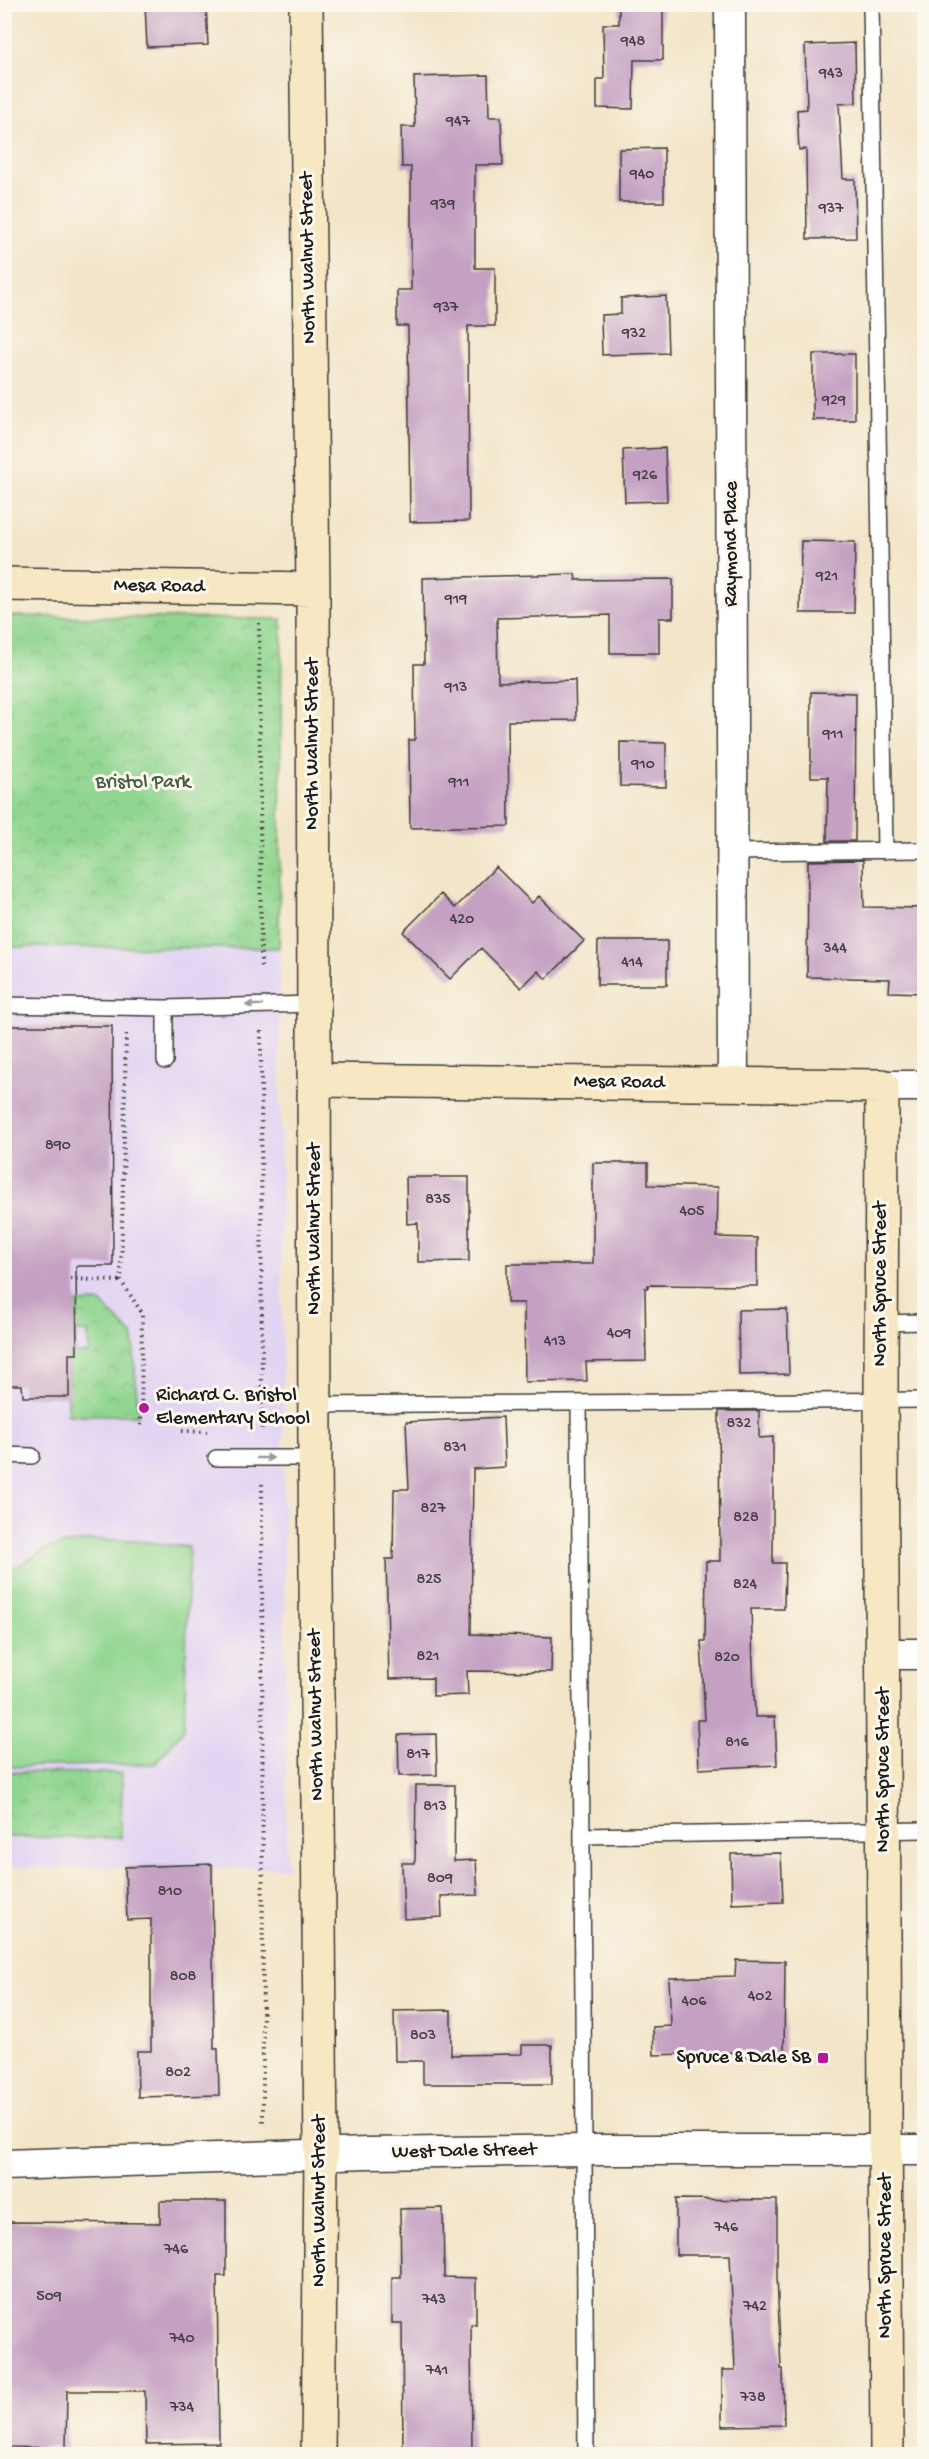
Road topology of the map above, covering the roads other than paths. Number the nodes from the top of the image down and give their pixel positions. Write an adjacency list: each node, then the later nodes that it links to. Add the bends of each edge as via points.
1 (306, 4): 5 (main road, North Walnut Street)
2 (730, 4): 8 (street, Raymond Place)
3 (871, 4): 7 (lane)
4 (4, 584): 5 (main road, Mesa Road)
5 (313, 589): 9 (main road, North Walnut Street)
6 (924, 850): 7 (lane)
7 (885, 851): 8 (lane)
8 (733, 852): 14 (street, Raymond Place)
9 (313, 1004): 11 (lane, one-way to 11); 13 (main road, North Walnut Street)
10 (4, 1005): 11 (lane)
11 (165, 1008): 12 (lane)
12 (165, 1061)
13 (314, 1080): 14 (main road, Mesa Road); 22 (main road, North Walnut Street)
14 (733, 1084): 15 (main road, Mesa Road)
15 (882, 1086): 16 (street, Mesa Road); 17 (main road, North Spruce Street)
16 (924, 1086)
17 (881, 1323): 18 (lane); 20 (main road, North Spruce Street)
18 (924, 1323)
19 (924, 1400): 20 (lane)
20 (881, 1401): 21 (lane); 27 (main road, North Spruce Street)
21 (579, 1403): 22 (lane); 31 (lane)
22 (315, 1405): 26 (main road, North Walnut Street)
23 (4, 1455): 24 (lane)
24 (32, 1456)
25 (216, 1458): 26 (lane, one-way to 26)
26 (315, 1458): 35 (main road, North Walnut Street)
27 (884, 1654): 28 (street); 29 (main road, North Spruce Street)
28 (924, 1654)
29 (884, 1829): 30 (lane); 31 (lane); 34 (main road, North Spruce Street)
30 (924, 1830)
31 (583, 1836): 32 (lane)
32 (584, 2150): 34 (street, West Dale Street); 35 (street, West Dale Street); 38 (lane)
33 (924, 2150): 34 (street, West Dale Street)
34 (886, 2151): 39 (main road, North Spruce Street)
35 (321, 2154): 36 (street, West Dale Street); 37 (main road, North Walnut Street)
36 (4, 2165)
37 (318, 2454)
38 (586, 2454)
39 (887, 2454)

